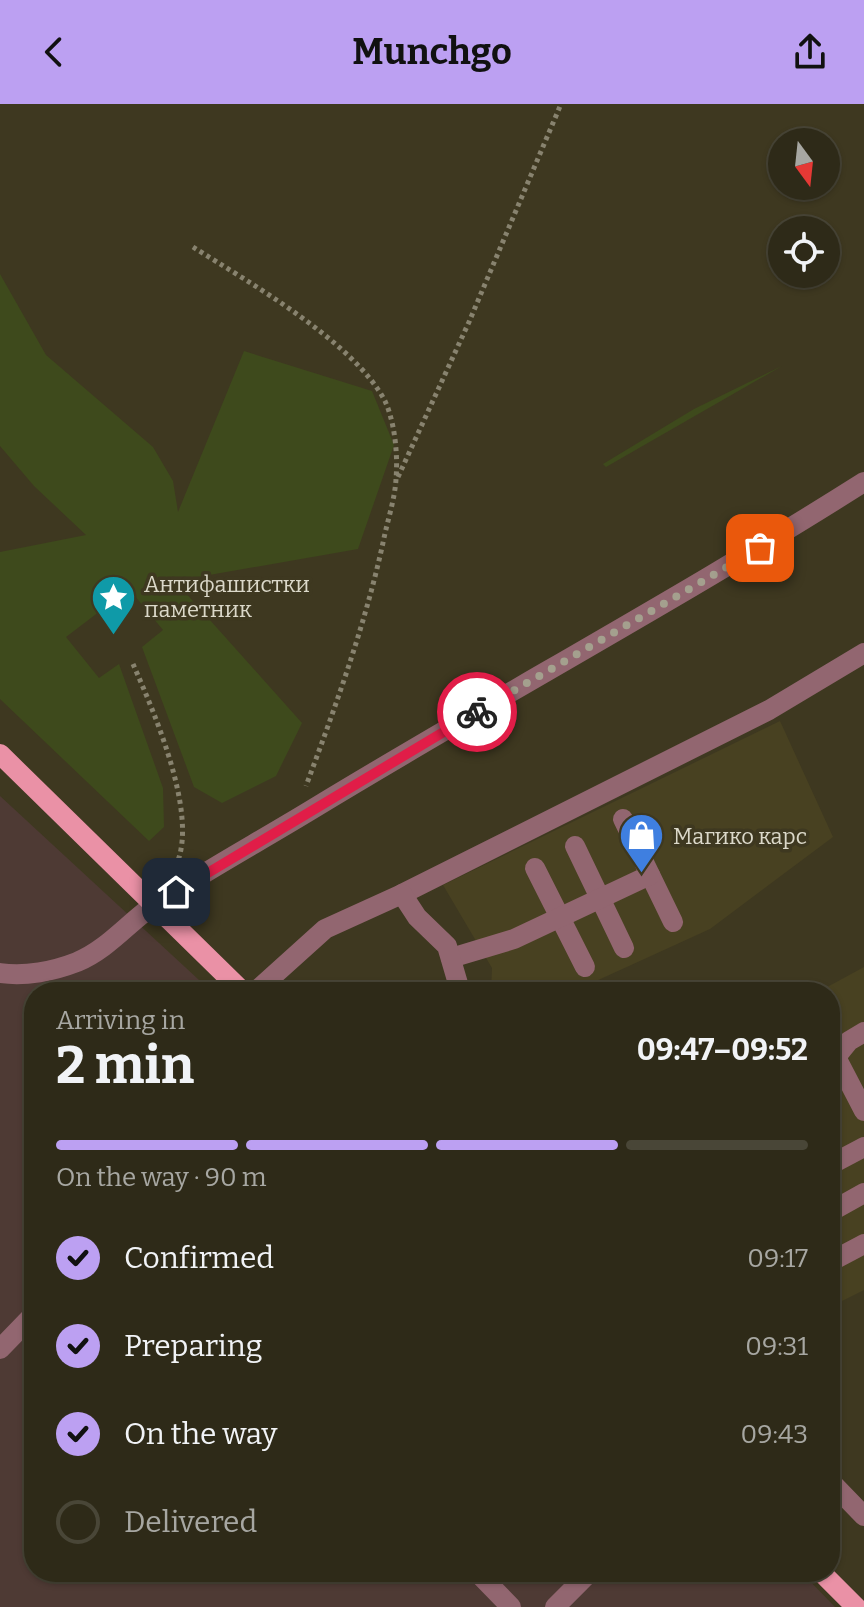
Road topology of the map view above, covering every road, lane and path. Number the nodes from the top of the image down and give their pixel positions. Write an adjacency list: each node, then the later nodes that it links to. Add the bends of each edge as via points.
1 (561, 104): 3 (path)
2 (193, 247): 3 (path, via 355,360 385,402)
3 (396, 479): 9 (path, via 377,569 337,702)
4 (864, 482): 9 (street)
5 (864, 653): 14 (street, via 769,710)
6 (133, 664): 12 (path, via 172,764 182,851)
7 (0, 754): 16 (main road)
8 (623, 819): 13 (street)
9 (293, 821): 16 (street)
10 (575, 846): 15 (street)
11 (535, 868): 17 (street)
12 (173, 872)
13 (650, 875): 15 (street); 18 (street)
14 (402, 894): 20 (street, via 447,946); 24 (street, via 325,929)
15 (600, 898): 17 (street); 19 (street)
16 (153, 906): 22 (street, via 108,944 78,961 50,971); 23 (main road)
17 (560, 917): 20 (street, via 514,939); 21 (street)
18 (673, 922)
19 (624, 948)
20 (451, 958): 25 (street)
21 (585, 967)
22 (0, 973)
23 (233, 982)
24 (266, 982)
25 (458, 982)
26 (864, 1032): 27 (street)
27 (840, 1052)
28 (840, 1069): 29 (street)
29 (864, 1111)
30 (862, 1152): 31 (street)
31 (840, 1161)
32 (864, 1193): 33 (street)
33 (840, 1206)
34 (864, 1244): 35 (street)
35 (840, 1257)
36 (24, 1324): 37 (street)
37 (0, 1349)
38 (840, 1491): 39 (street)
39 (864, 1516)
40 (487, 1582): 43 (street)
41 (580, 1582): 44 (street)
42 (831, 1582): 45 (main road)
43 (511, 1607)
44 (555, 1607)
45 (856, 1607)

